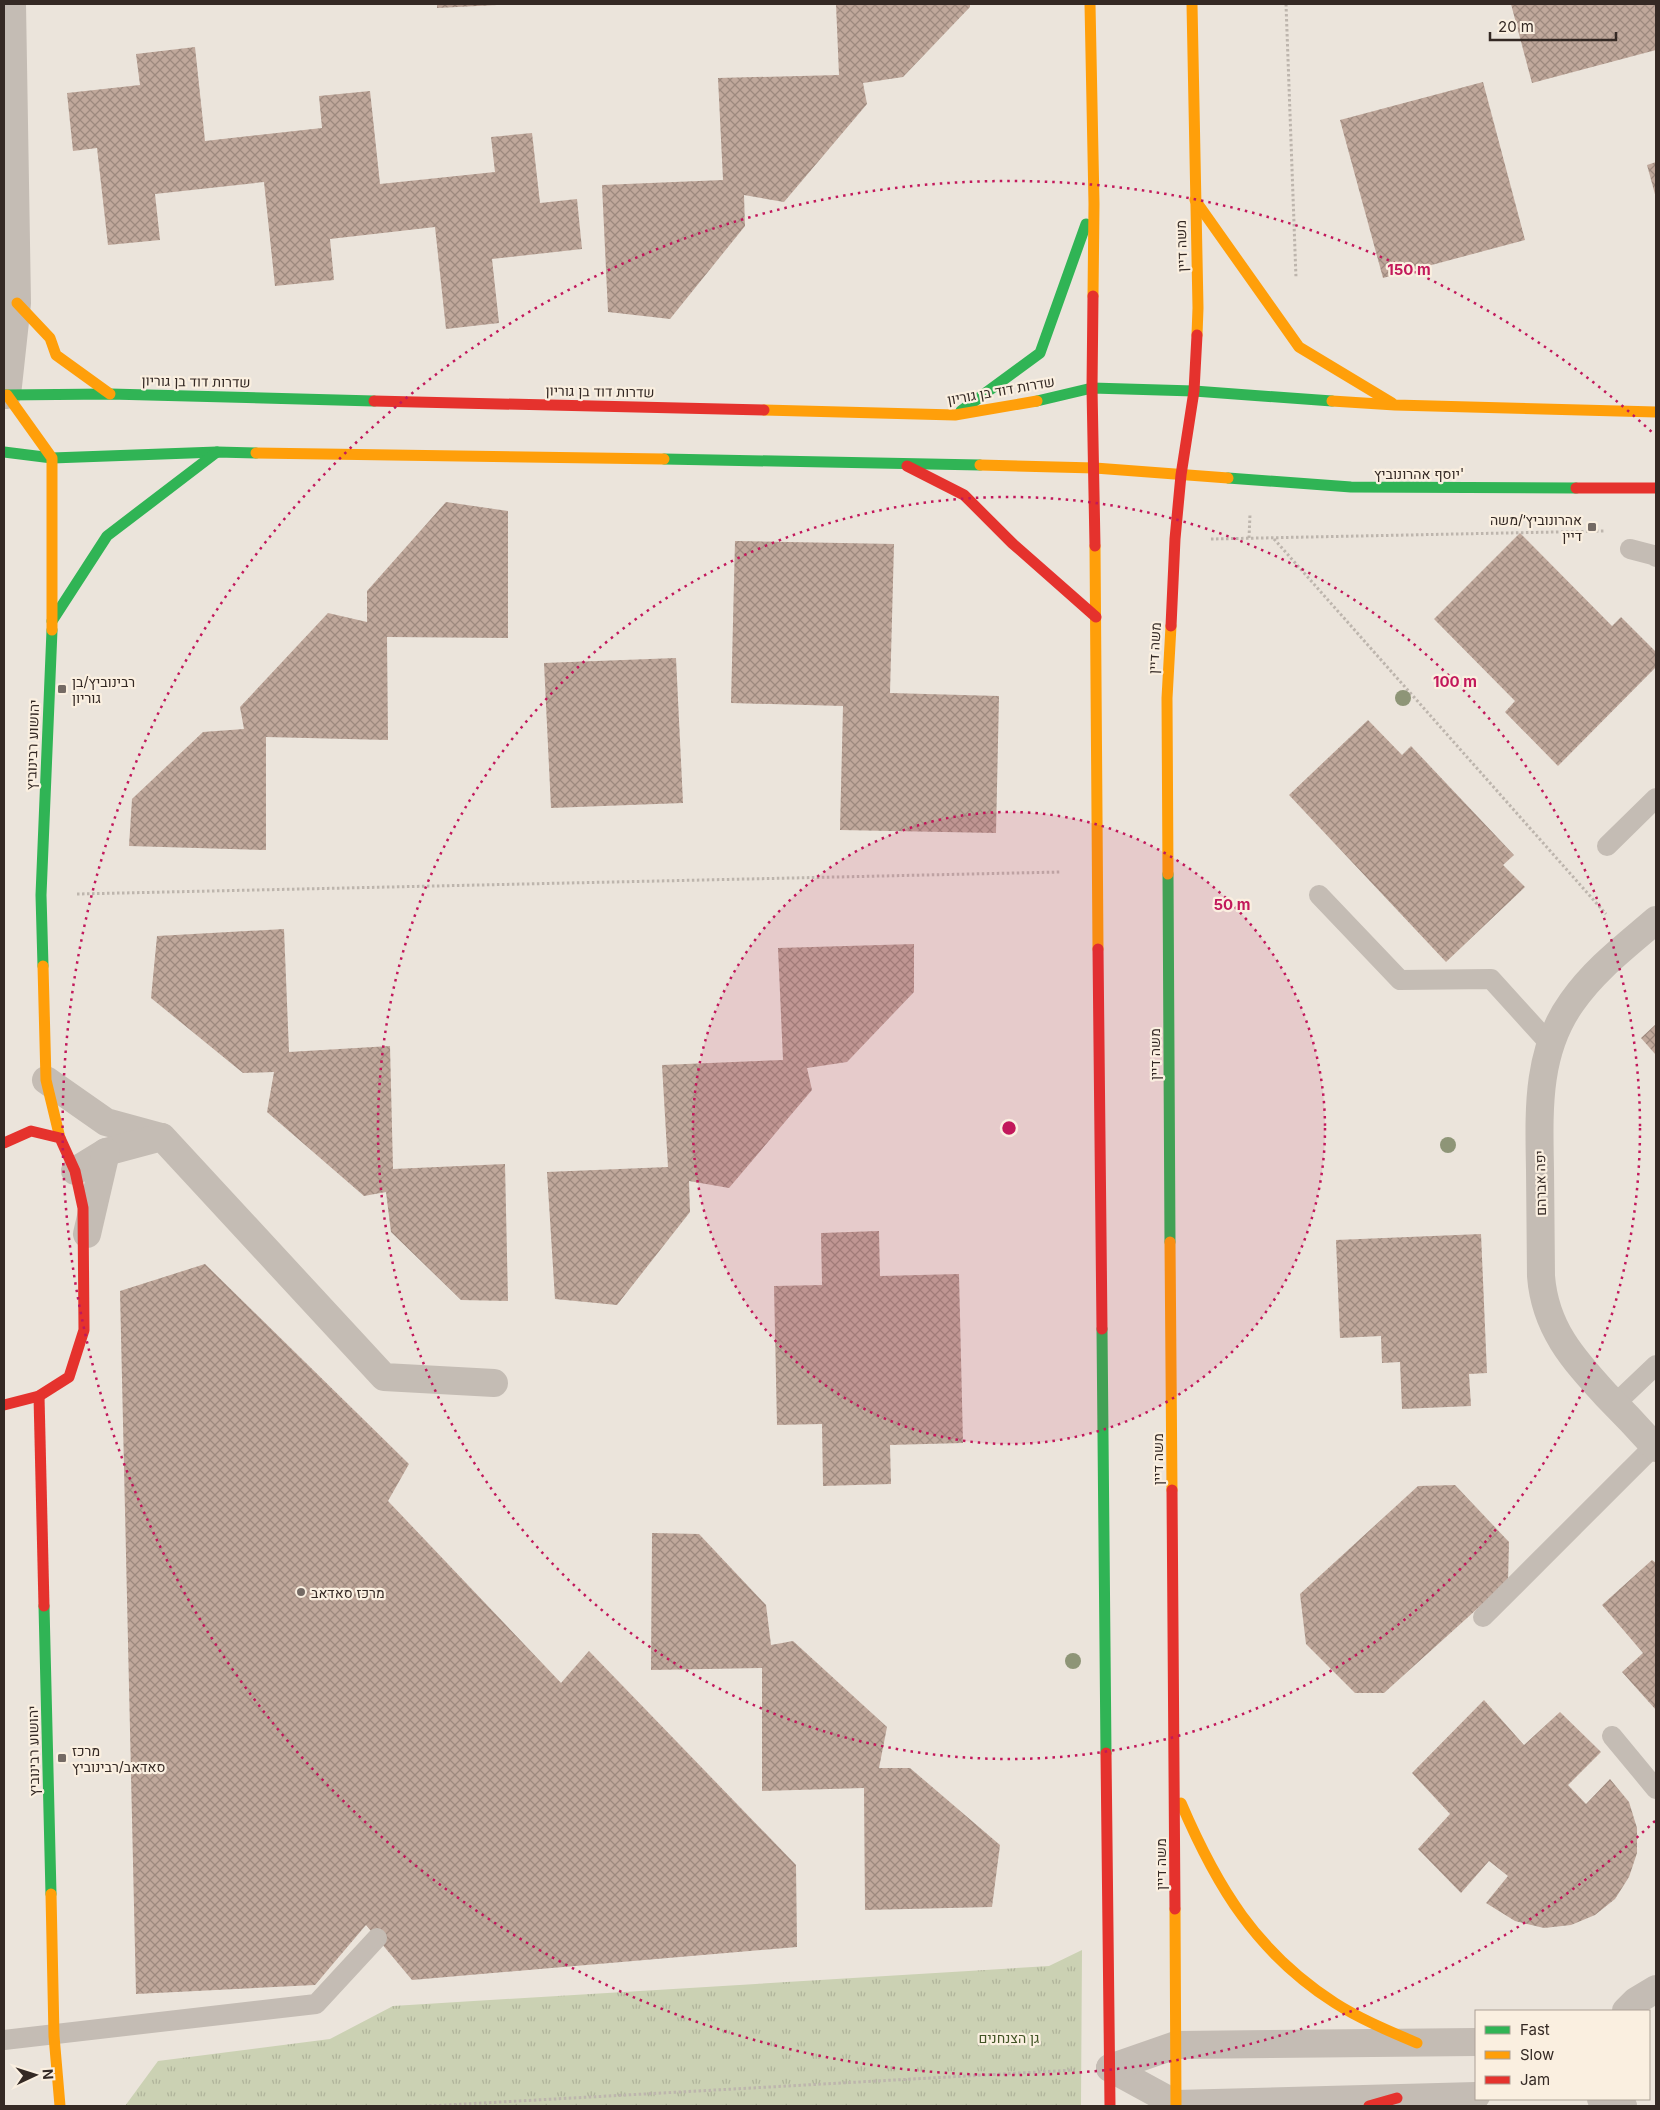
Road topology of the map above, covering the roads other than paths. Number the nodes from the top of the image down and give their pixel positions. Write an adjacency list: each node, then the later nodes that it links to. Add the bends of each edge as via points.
1 (12, 4): 6 (street)
2 (1090, 4): 5 (street)
3 (1192, 4): 4 (street, משה דיין)
4 (1195, 200): 8 (street, משה דיין, via 1198,308); 11 (street, via 1299,347)
5 (1094, 204): 7 (street); 13 (street, via 1040,353)
6 (17, 303): 9 (street, via 50,338 56,356); 10 (street)
7 (1092, 388): 8 (street, שדרות דוד בן גוריון); 13 (street, שדרות דוד בן גוריון); 18 (street)
8 (1194, 391): 11 (street); 19 (street, משה דיין)
9 (110, 394): 10 (street, שדרות דוד בן גוריון); 13 (street, שדרות דוד בן גוריון)
10 (5, 401): 16 (street)
11 (1395, 405): 12 (street)
12 (1656, 412)
13 (955, 415)
14 (4, 452): 16 (street)
15 (217, 452): 16 (street); 17 (street); 24 (street, via 107,536)
16 (52, 458): 24 (street, יהושוע רבינוביץ)
17 (901, 463): 18 (street); 23 (street, via 964,495 1012,543)
18 (1095, 468): 19 (street); 23 (street)
19 (1181, 475): 20 (street, יוסף אהרונוביץ', via 1351,487); 45 (street, משה דיין, via 1174,539 1167,698)
20 (1656, 488)
21 (1630, 549): 22 (lane)
22 (1656, 557)
23 (1096, 617): 53 (street)
24 (52, 621): 30 (street, יהושוע רבינוביץ, via 41,895)
25 (1656, 798): 26 (lane)
26 (1607, 846)
27 (1319, 894): 29 (lane, via 1400,980 1491,979)
28 (1656, 920): 29 (street, יפה אברהם, via 1602,966 1581,990)
29 (1550, 1044): 41 (street, יפה אברהם, via 1542,1075 1539,1108 1542,1284 1550,1317 1563,1344 1574,1361)
30 (46, 1080): 31 (street, via 106,1122); 32 (street, יהושוע רבינוביץ)
31 (162, 1137): 34 (street); 38 (street, via 384,1377)
32 (60, 1138): 33 (street, via 31,1131); 35 (street, יהושוע רבינוביץ)
33 (4, 1143)
34 (106, 1152): 35 (street); 36 (street)
35 (75, 1171): 36 (street, יהושוע רבינוביץ, via 84,1208)
36 (85, 1240): 39 (street, יהושוע רבינוביץ, via 84,1330 69,1377)
37 (1656, 1365): 41 (lane)
38 (494, 1383)
39 (39, 1396): 40 (street, יהושוע רבינוביץ); 48 (street, יהושוע רבינוביץ)
40 (4, 1404)
41 (1616, 1404): 42 (street, יפה אברהם)
42 (1655, 1447): 43 (lane)
43 (1483, 1617)
44 (1612, 1736): 46 (lane)
45 (1174, 1786): 51 (street, via 1208,1868 1261,1941 1328,1999 1380,2029); 52 (street, משה דיין)
46 (1656, 1789)
47 (377, 1938): 48 (lane, via 316,2004)
48 (54, 2036): 49 (lane); 58 (street, יהושוע רבינוביץ)
49 (4, 2040)
50 (1475, 2042): 51 (street)
51 (1416, 2043): 52 (street)
52 (1176, 2045): 53 (street); 57 (street, משה דיין)
53 (1110, 2068): 57 (street); 59 (street)
54 (1475, 2096): 55 (street)
55 (1396, 2098): 57 (street); 60 (street)
56 (1604, 2100): 61 (street)
57 (1176, 2105)
58 (60, 2106)
59 (1110, 2106)
60 (1369, 2106)
61 (1623, 2106)

